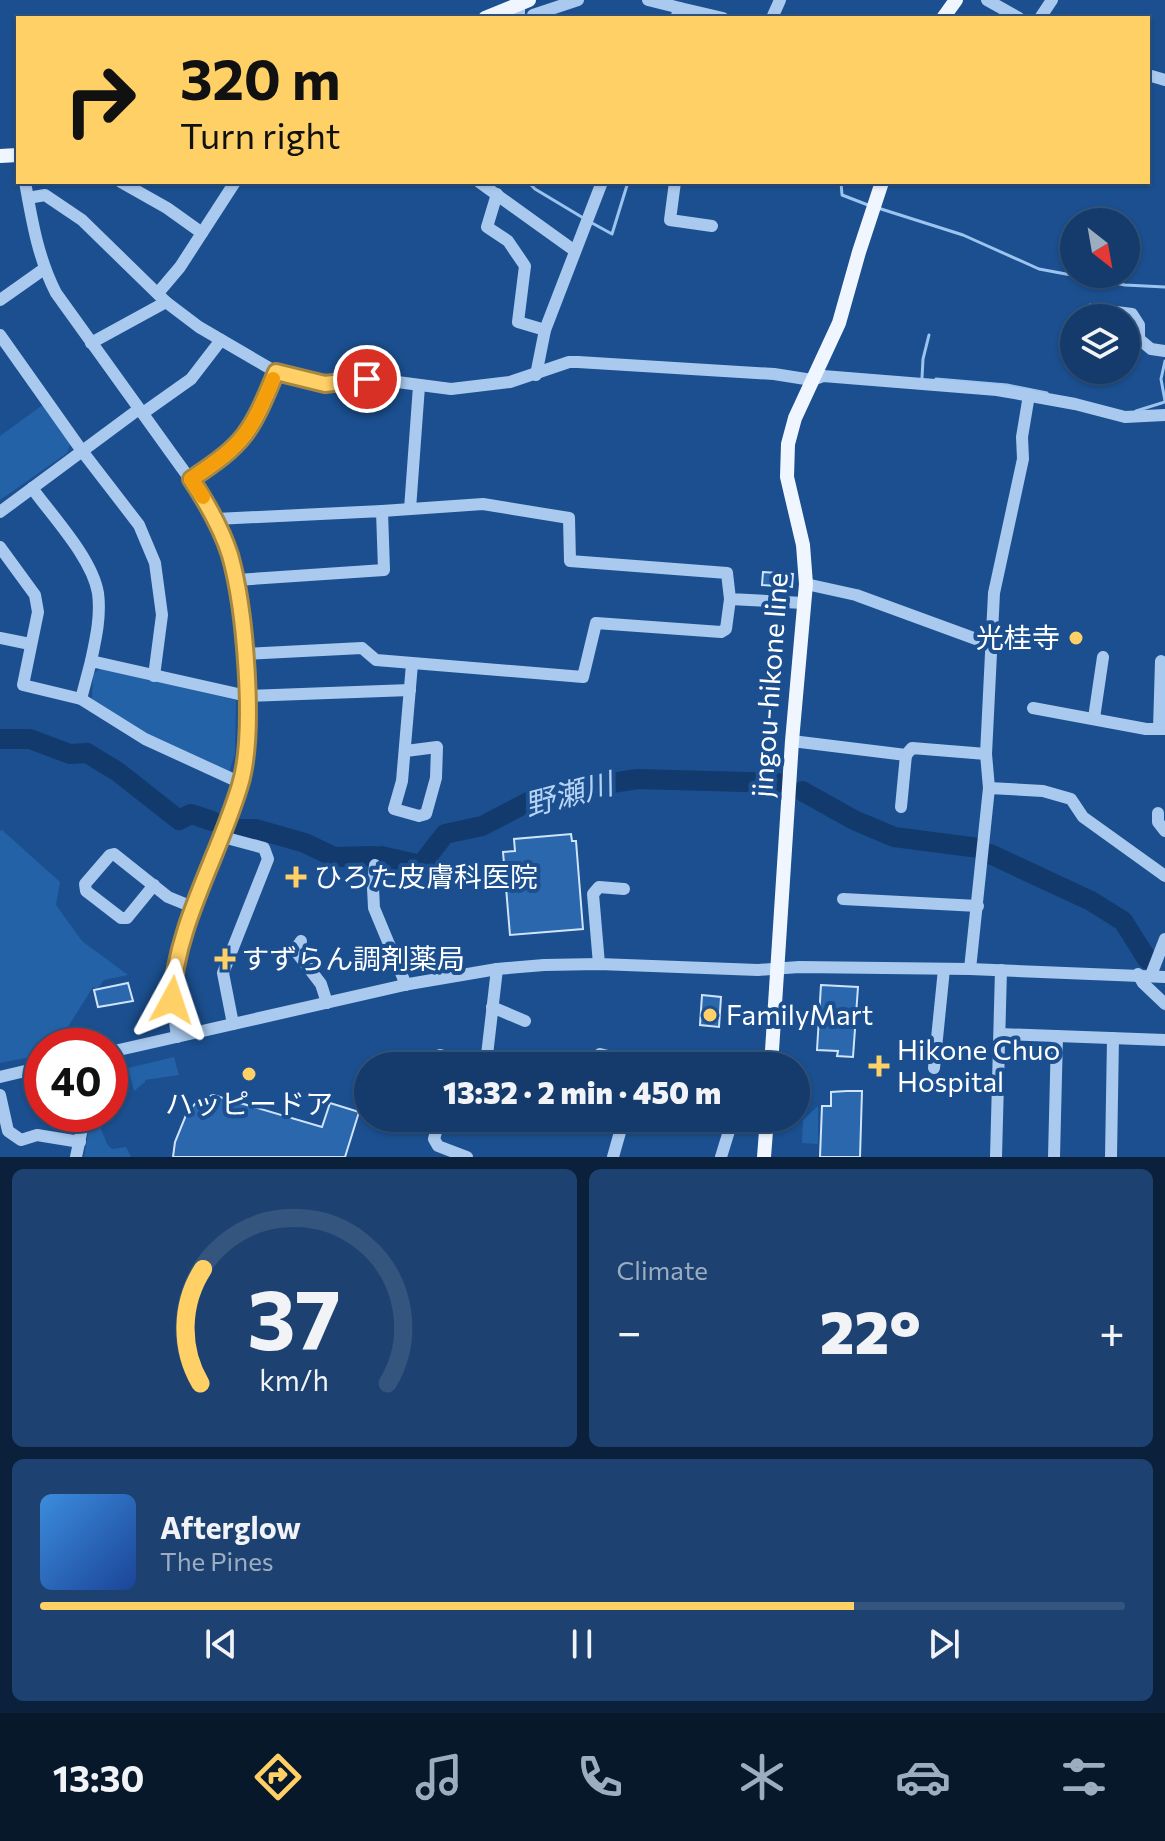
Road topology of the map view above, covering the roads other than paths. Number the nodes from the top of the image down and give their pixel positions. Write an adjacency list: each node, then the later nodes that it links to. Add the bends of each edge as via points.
1 (578, 0): 6 (street)
2 (648, 0): 5 (street)
3 (987, 0): 9 (street)
4 (522, 7): 7 (main road)
5 (678, 13): 8 (street)
6 (533, 15)
7 (492, 16)
8 (705, 16)
9 (1015, 16)
10 (25, 184): 18 (street)
11 (125, 184): 20 (street)
12 (234, 184): 20 (street)
13 (482, 184): 17 (street)
14 (601, 184): 21 (street)
15 (675, 184): 19 (street, via 670,220)
16 (881, 184): 33 (main road, jingou-hikone line, via 839,323)
17 (497, 194): 21 (street); 25 (street, via 487,227 508,241 525,266 518,322)
18 (28, 198): 22 (street); 23 (street, via 45,195 82,220)
19 (712, 226)
20 (202, 233): 23 (street)
21 (575, 251): 25 (street)
22 (44, 269): 24 (street); 29 (street)
23 (162, 297): 27 (street); 29 (street)
24 (0, 300)
25 (545, 330): 32 (street)
26 (0, 335): 38 (street)
27 (221, 340): 31 (street); 36 (street, via 191,379)
28 (1140, 340): 30 (street)
29 (91, 343): 36 (street)
30 (1165, 351)
31 (276, 372): 34 (street, via 325,384 367,379); 39 (street, via 241,442)
32 (536, 375): 33 (street, via 569,362); 34 (street, via 470,388)
33 (812, 380): 35 (street, via 823,376); 49 (main road, jingou-hikone line, via 795,418 787,477)
34 (419, 386): 41 (street)
35 (1029, 395): 37 (street, via 1125,417); 53 (street, via 1023,459 997,569)
36 (141, 411): 38 (street); 39 (street)
37 (1165, 415)
38 (82, 451): 40 (street); 60 (street, via 139,525 155,563 162,615)
39 (191, 479): 44 (street)
40 (32, 488): 43 (street); 57 (street, via 87,563 98,592 99,626)
41 (410, 509): 42 (street); 50 (street, via 483,504 569,518 570,561 727,573)
42 (382, 511): 44 (street); 48 (street, via 384,570)
43 (0, 512)
44 (216, 519): 48 (street)
45 (0, 547): 46 (street)
46 (13, 565): 47 (street); 54 (street, via 35,595 38,612)
47 (0, 574)
48 (236, 580): 55 (street)
49 (806, 584): 51 (main road, jingou-hikone line); 53 (street, via 856,595)
50 (730, 599): 51 (street); 59 (street, via 726,629 721,632 596,623 583,677)
51 (803, 603): 67 (main road, jingou-hikone line)
52 (0, 638): 54 (street)
53 (992, 642): 69 (street)
54 (30, 644): 63 (street, via 23,685)
55 (244, 654): 59 (street, via 362,648 376,660); 62 (street)
56 (1103, 657): 65 (street)
57 (91, 661): 60 (street); 63 (street)
58 (1161, 661): 66 (street)
59 (412, 664): 61 (street)
60 (154, 676): 62 (street)
61 (410, 690): 62 (street); 68 (street)
62 (247, 696): 71 (street, via 248,741)
63 (81, 699): 71 (street, via 145,739)
64 (1033, 708): 65 (street)
65 (1094, 718): 66 (street)
66 (1162, 729)
67 (792, 741): 70 (street); 87 (main road, jingou-hikone line)
68 (406, 751): 68 (street, via 437,747 436,778 426,814 419,816 394,809)
69 (986, 754): 70 (street, via 912,748); 72 (street)
70 (906, 755): 73 (street)
71 (241, 783): 76 (street)
72 (989, 788): 78 (street, via 1043,791 1071,799 1083,817); 82 (street)
73 (901, 807)
74 (1158, 813): 75 (street)
75 (1165, 831)
76 (223, 837): 83 (street); 99 (street, via 264,848 268,859 223,973)
77 (375, 865): 94 (street, via 374,908)
78 (1165, 876)
79 (154, 885): 79 (street, via 114,854 85,884 86,891 121,918 127,918); 83 (street)
80 (624, 889): 86 (street, via 599,887 593,894)
81 (843, 899): 82 (street)
82 (978, 906): 90 (street)
83 (195, 908): 102 (street, via 173,976)
84 (1165, 939): 92 (street)
85 (301, 941): 95 (street, via 295,950 321,984)
86 (599, 964): 87 (street); 88 (street)
87 (779, 968): 89 (street); 107 (main road, jingou-hikone line)
88 (497, 969): 94 (street); 97 (street)
89 (944, 969): 90 (street); 108 (street)
90 (970, 969): 91 (street)
91 (1001, 970): 92 (street); 100 (street)
92 (1144, 975): 93 (street); 96 (street, via 1143,983)
93 (1165, 977)
94 (406, 985): 95 (street)
95 (327, 1003): 99 (street)
96 (1165, 1004)
97 (492, 1007): 98 (street); 106 (street)
98 (525, 1021)
99 (233, 1024): 102 (street)
100 (1000, 1034): 101 (street); 123 (street)
101 (1057, 1036): 103 (street); 124 (street)
102 (177, 1037): 105 (street)
103 (1113, 1038): 104 (street); 125 (street)
104 (1165, 1040)
105 (128, 1048)
106 (487, 1052)
107 (772, 1052)
108 (934, 1068)
109 (24, 1071): 110 (street)
110 (0, 1077)
111 (0, 1095): 117 (street, via 8,1131 21,1140 37,1135)
112 (82, 1132): 117 (street)
113 (436, 1132): 119 (street, via 438,1146)
114 (620, 1132): 120 (street)
115 (729, 1132): 121 (street)
116 (766, 1132): 122 (main road)
117 (80, 1142): 118 (street)
118 (76, 1157)
119 (467, 1157)
120 (613, 1157)
121 (721, 1157)
122 (764, 1157)
123 (996, 1157)
124 (1054, 1157)
125 (1111, 1157)

